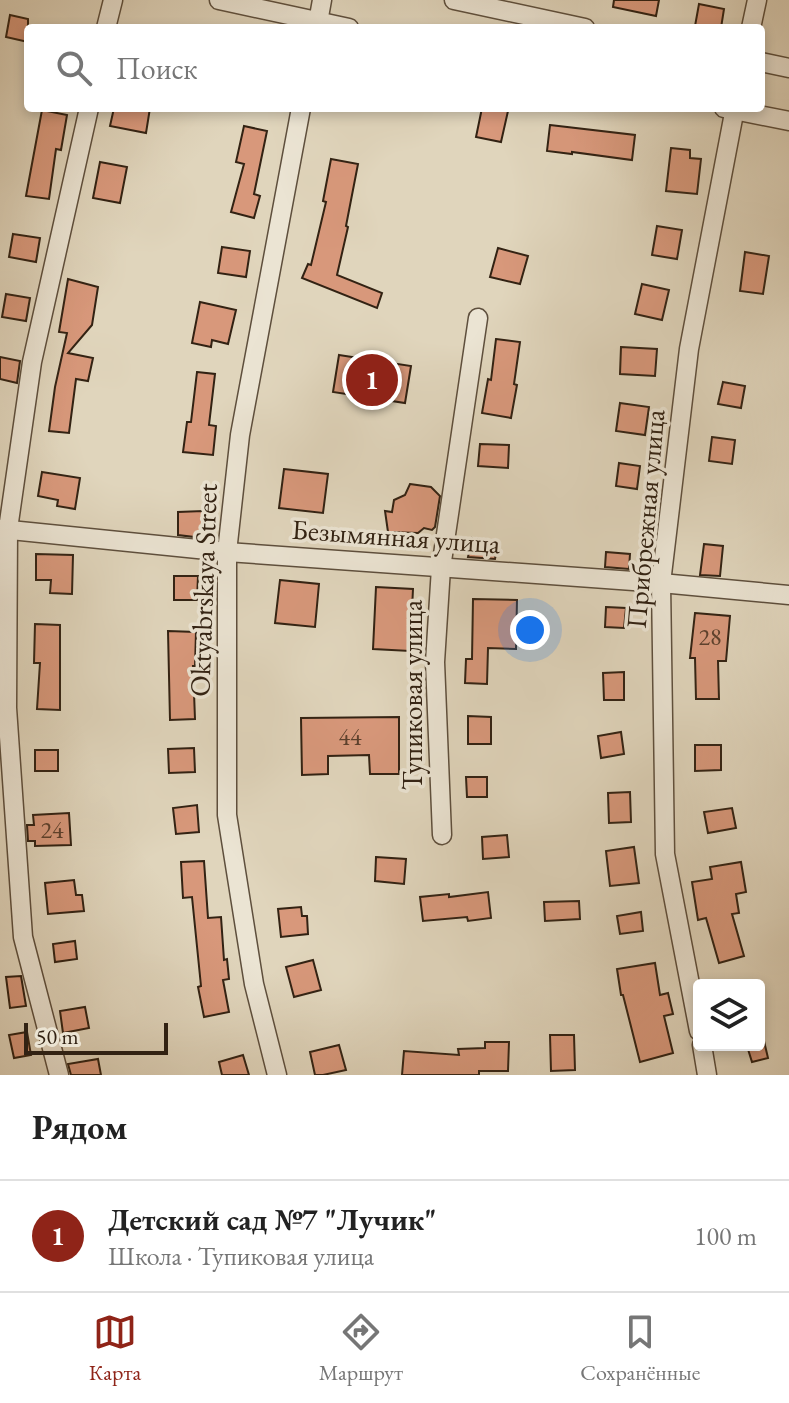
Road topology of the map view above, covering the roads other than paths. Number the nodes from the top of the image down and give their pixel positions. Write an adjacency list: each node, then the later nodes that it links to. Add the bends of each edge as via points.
1 (113, 0): 7 (street)
2 (219, 0): 8 (street)
3 (322, 0): 8 (street)
4 (454, 0): 9 (street)
5 (542, 0): 9 (street)
6 (757, 0): 10 (street)
7 (107, 24)
8 (317, 24)
9 (538, 24)
10 (752, 24)
11 (765, 63): 12 (street)
12 (789, 68)
13 (88, 112): 19 (street, via 32,362)
14 (300, 112): 20 (street, Oktyabrskaya Street, via 240,435)
15 (730, 112): 22 (street, Прибрежная улица, via 689,349)
16 (746, 112): 17 (street)
17 (789, 121)
18 (478, 318): 21 (street, Тупиковая улица)
19 (4, 529): 20 (street, Безымянная улица); 27 (street, via 7,708 23,937)
20 (227, 552): 21 (street, Безымянная улица); 28 (street, Oktyabrskaya Street, via 227,815 254,984)
21 (441, 568): 22 (street, Безымянная улица); 24 (street, Тупиковая улица, via 435,662)
22 (661, 583): 23 (street, Безымянная улица); 25 (street, Прибрежная улица, via 665,854)
23 (789, 595)
24 (442, 835)
25 (693, 1000)
26 (703, 1051): 29 (street)
27 (59, 1075)
28 (277, 1075)
29 (707, 1075)

